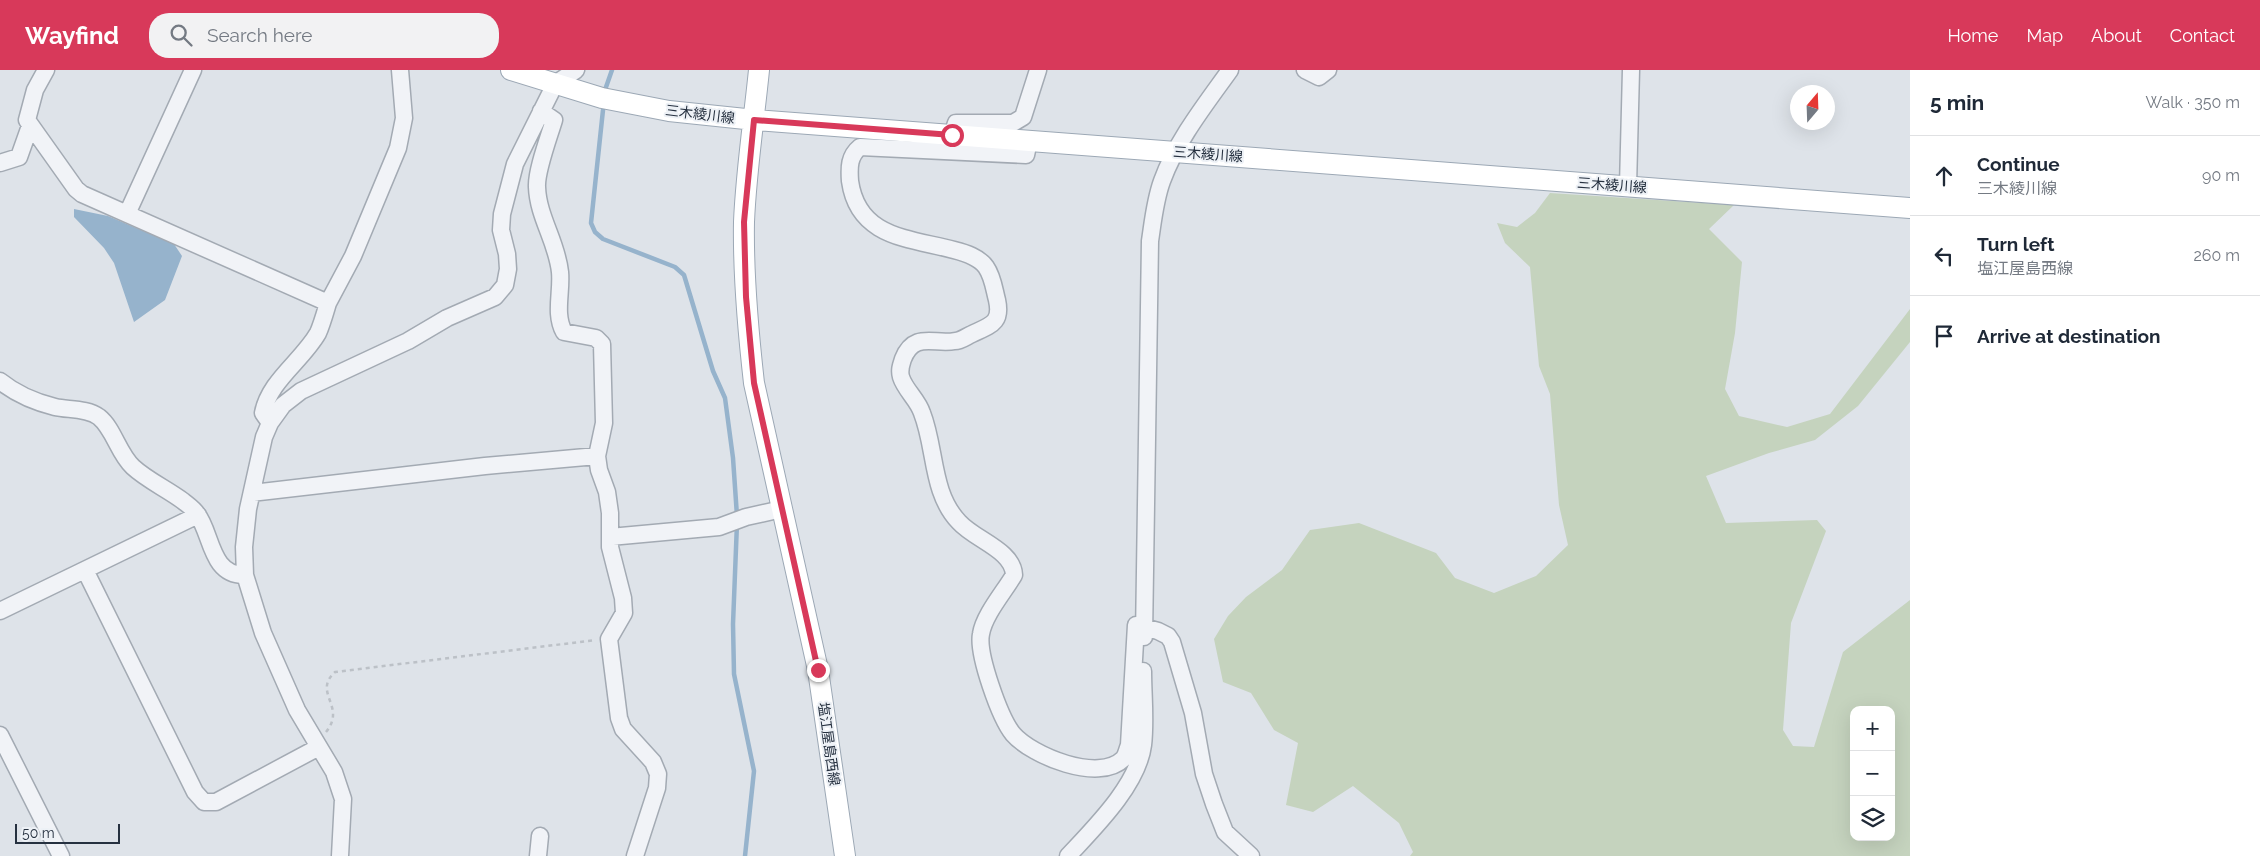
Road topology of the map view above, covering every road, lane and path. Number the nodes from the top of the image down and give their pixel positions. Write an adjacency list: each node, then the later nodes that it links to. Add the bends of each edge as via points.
1 (46, 70): 15 (street, via 35,90 28,120)
2 (193, 70): 22 (street)
3 (400, 70): 23 (street, via 404,118 398,148 353,256)
4 (512, 70): 12 (main road, 三木綾川線)
5 (576, 70): 12 (street)
6 (759, 70): 14 (main road, 塩江屋島西線)
7 (1038, 70): 16 (street, via 1023,117 1013,123 956,123)
8 (1230, 70): 18 (street, via 1191,123)
9 (1306, 70): 10 (street, via 1319,77)
10 (1328, 70)
11 (1631, 70): 20 (street)
12 (555, 84): 13 (street); 14 (main road, 三木綾川線, via 602,98 669,111)
13 (541, 111): 25 (street, via 515,164 502,214 501,230 508,269 505,285 495,297 302,391 283,405); 26 (street, via 554,120 536,185 560,273 559,324 564,332 596,338 602,344 604,423)
14 (754, 120): 16 (main road, 三木綾川線); 28 (main road, 塩江屋島西線, via 744,222 746,297 754,383)
15 (30, 126): 19 (street, via 19,156); 22 (street, via 76,189)
16 (952, 135): 17 (main road, 三木綾川線)
17 (1029, 141): 18 (main road, 三木綾川線); 34 (street, via 1026,155 860,147 850,160 852,194 872,224 905,239 967,253 986,267 992,279 999,310 997,320 955,341 923,340 912,345 900,368 902,378 927,424 940,488 948,507 971,534 1010,559 1014,567 1014,575 984,623 980,647 990,684 1013,734 1044,754 1090,770 1112,767 1124,758 1129,745 1136,625)
18 (1176, 152): 20 (main road, 三木綾川線); 34 (street, via 1162,181 1150,241)
19 (0, 163)
20 (1628, 186): 21 (main road, 三木綾川線)
21 (1910, 208)
22 (128, 214): 23 (street)
23 (328, 303): 25 (street, via 318,333 264,405 263,413)
24 (0, 381): 29 (street, via 13,392 36,401 99,417 120,453 133,467)
25 (270, 423): 27 (street)
26 (597, 456): 27 (street); 30 (street, via 607,492)
27 (252, 492): 32 (street, via 244,547)
28 (782, 509): 30 (street, via 719,527); 43 (main road, 塩江屋島西線, via 818,670)
29 (198, 514): 31 (street); 32 (street, via 213,552 227,570)
30 (610, 538): 35 (street, via 624,613)
31 (85, 570): 33 (street); 37 (street, via 195,792 204,802 216,802)
32 (245, 575): 37 (street, via 263,632 297,710)
33 (0, 611)
34 (1144, 627): 44 (street, via 1143,746 1140,756 1125,789); 45 (street, via 1168,636 1172,642 1193,713 1204,774 1214,804 1225,832)
35 (609, 638): 37 (path, via 335,672 328,679 326,690 334,711 333,721); 42 (street, via 619,718 623,729 653,762 658,774 657,788)
36 (0, 735): 39 (street)
37 (316, 742): 40 (street, via 334,772 342,799)
38 (540, 836): 41 (street)
39 (61, 856)
40 (340, 856)
41 (538, 856)
42 (635, 856)
43 (845, 856)
44 (1068, 856)
45 (1251, 856)

